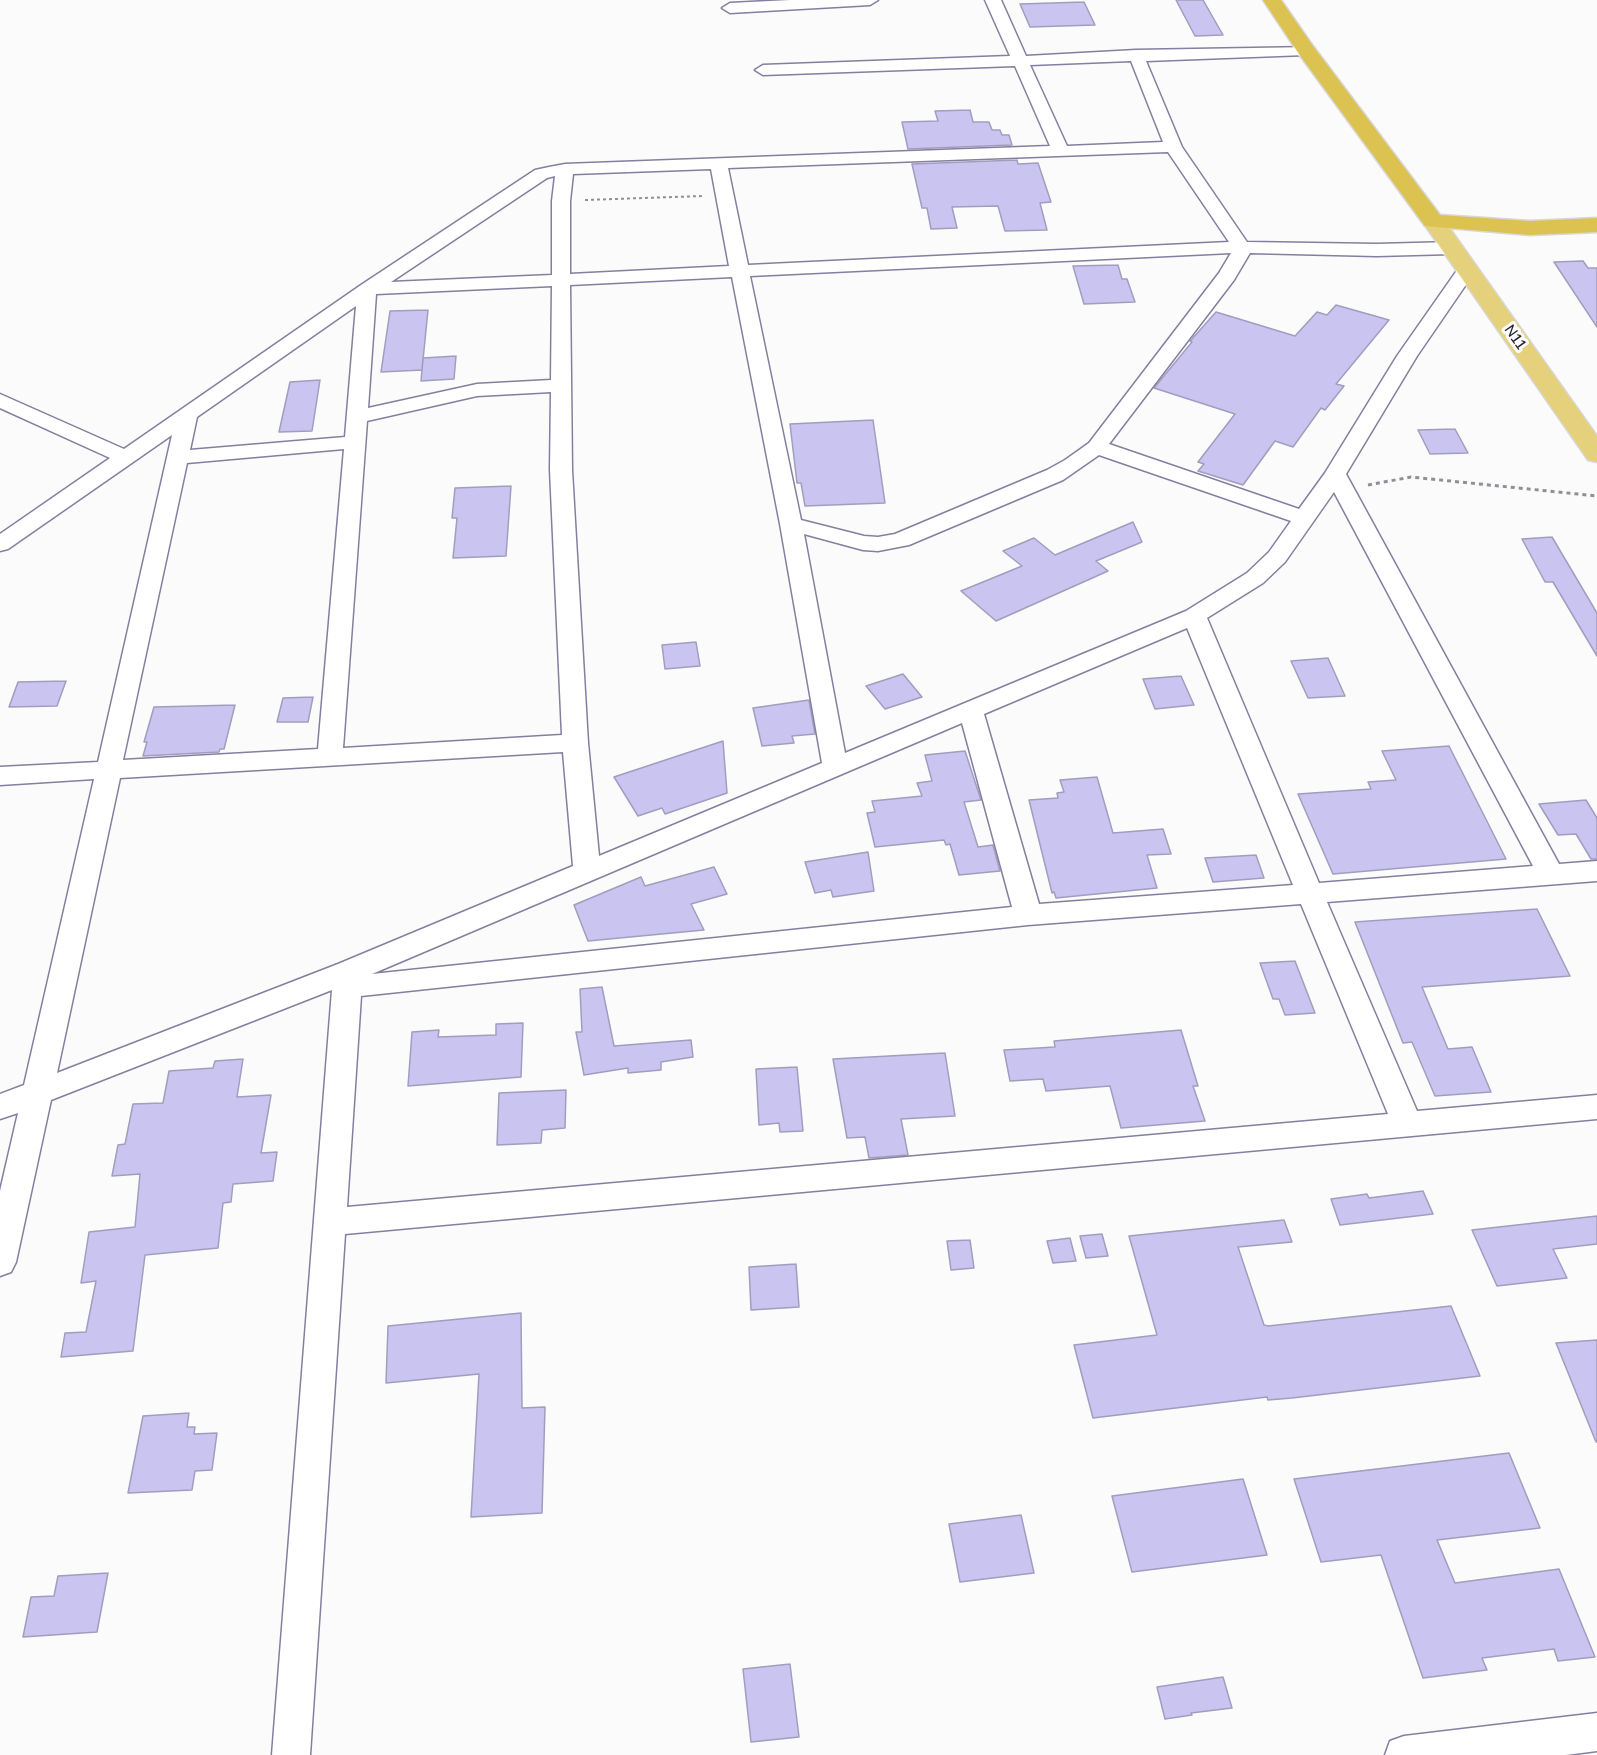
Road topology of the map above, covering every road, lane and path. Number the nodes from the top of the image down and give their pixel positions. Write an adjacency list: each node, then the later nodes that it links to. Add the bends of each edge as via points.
1 (870, 0): 4 (street)
2 (993, 0): 7 (street)
3 (1272, 0): 5 (highway)
4 (730, 8)
5 (1306, 50): 6 (street); 15 (highway)
6 (1136, 55): 7 (street); 9 (street)
7 (1020, 59): 8 (street); 10 (street)
8 (763, 70)
9 (1173, 147): 10 (street); 17 (street)
10 (1062, 151): 11 (street)
11 (718, 164): 12 (street); 13 (street)
12 (565, 169): 14 (street); 22 (street, via 541,174)
13 (725, 195): 14 (path); 20 (street)
14 (561, 201): 21 (street)
15 (1433, 221): 16 (highway, via 1530,228); 18 (main road, N11)
16 (1597, 225)
17 (1242, 247): 18 (street); 20 (street); 28 (street, via 1227,276)
18 (1452, 248): 19 (main road, N11)
19 (1467, 270): 29 (main road, N11); 32 (street, via 1407,356)
20 (738, 271): 21 (street); 35 (street)
21 (560, 280): 22 (street); 23 (street)
22 (367, 290): 25 (street); 26 (street)
23 (561, 385): 26 (street, via 477,390); 39 (street, via 561,470)
24 (0, 400): 30 (street)
25 (187, 414): 30 (street); 31 (street)
26 (356, 417): 27 (street)
27 (355, 442): 31 (street); 40 (street)
28 (1096, 447): 34 (street); 35 (street, via 1054,475 901,540 863,543)
29 (1597, 454)
30 (125, 457): 36 (street)
31 (178, 457): 42 (street)
32 (1340, 482): 33 (path, via 1411,477); 34 (street); 46 (street)
33 (1597, 496)
34 (1303, 518): 37 (street, via 1277,557 1256,578)
35 (791, 524): 41 (street)
36 (0, 544)
37 (1194, 616): 38 (street); 47 (street)
38 (970, 710): 41 (street); 48 (street)
39 (574, 743): 40 (street); 45 (street)
40 (330, 755): 42 (street)
41 (835, 767): 45 (street)
42 (109, 770): 43 (street); 50 (street)
43 (0, 776)
44 (1597, 871): 46 (street)
45 (587, 872): 49 (street)
46 (1551, 874): 47 (street)
47 (1309, 892): 48 (street); 53 (street)
48 (1029, 915): 49 (street)
49 (348, 979): 50 (street); 54 (street)
50 (38, 1091): 51 (street); 55 (street)
51 (0, 1107)
52 (1597, 1107): 53 (street)
53 (1407, 1124): 54 (street)
54 (330, 1222): 57 (street)
55 (0, 1262)
56 (1597, 1732): 58 (street)
57 (291, 1755)
58 (1404, 1755)

